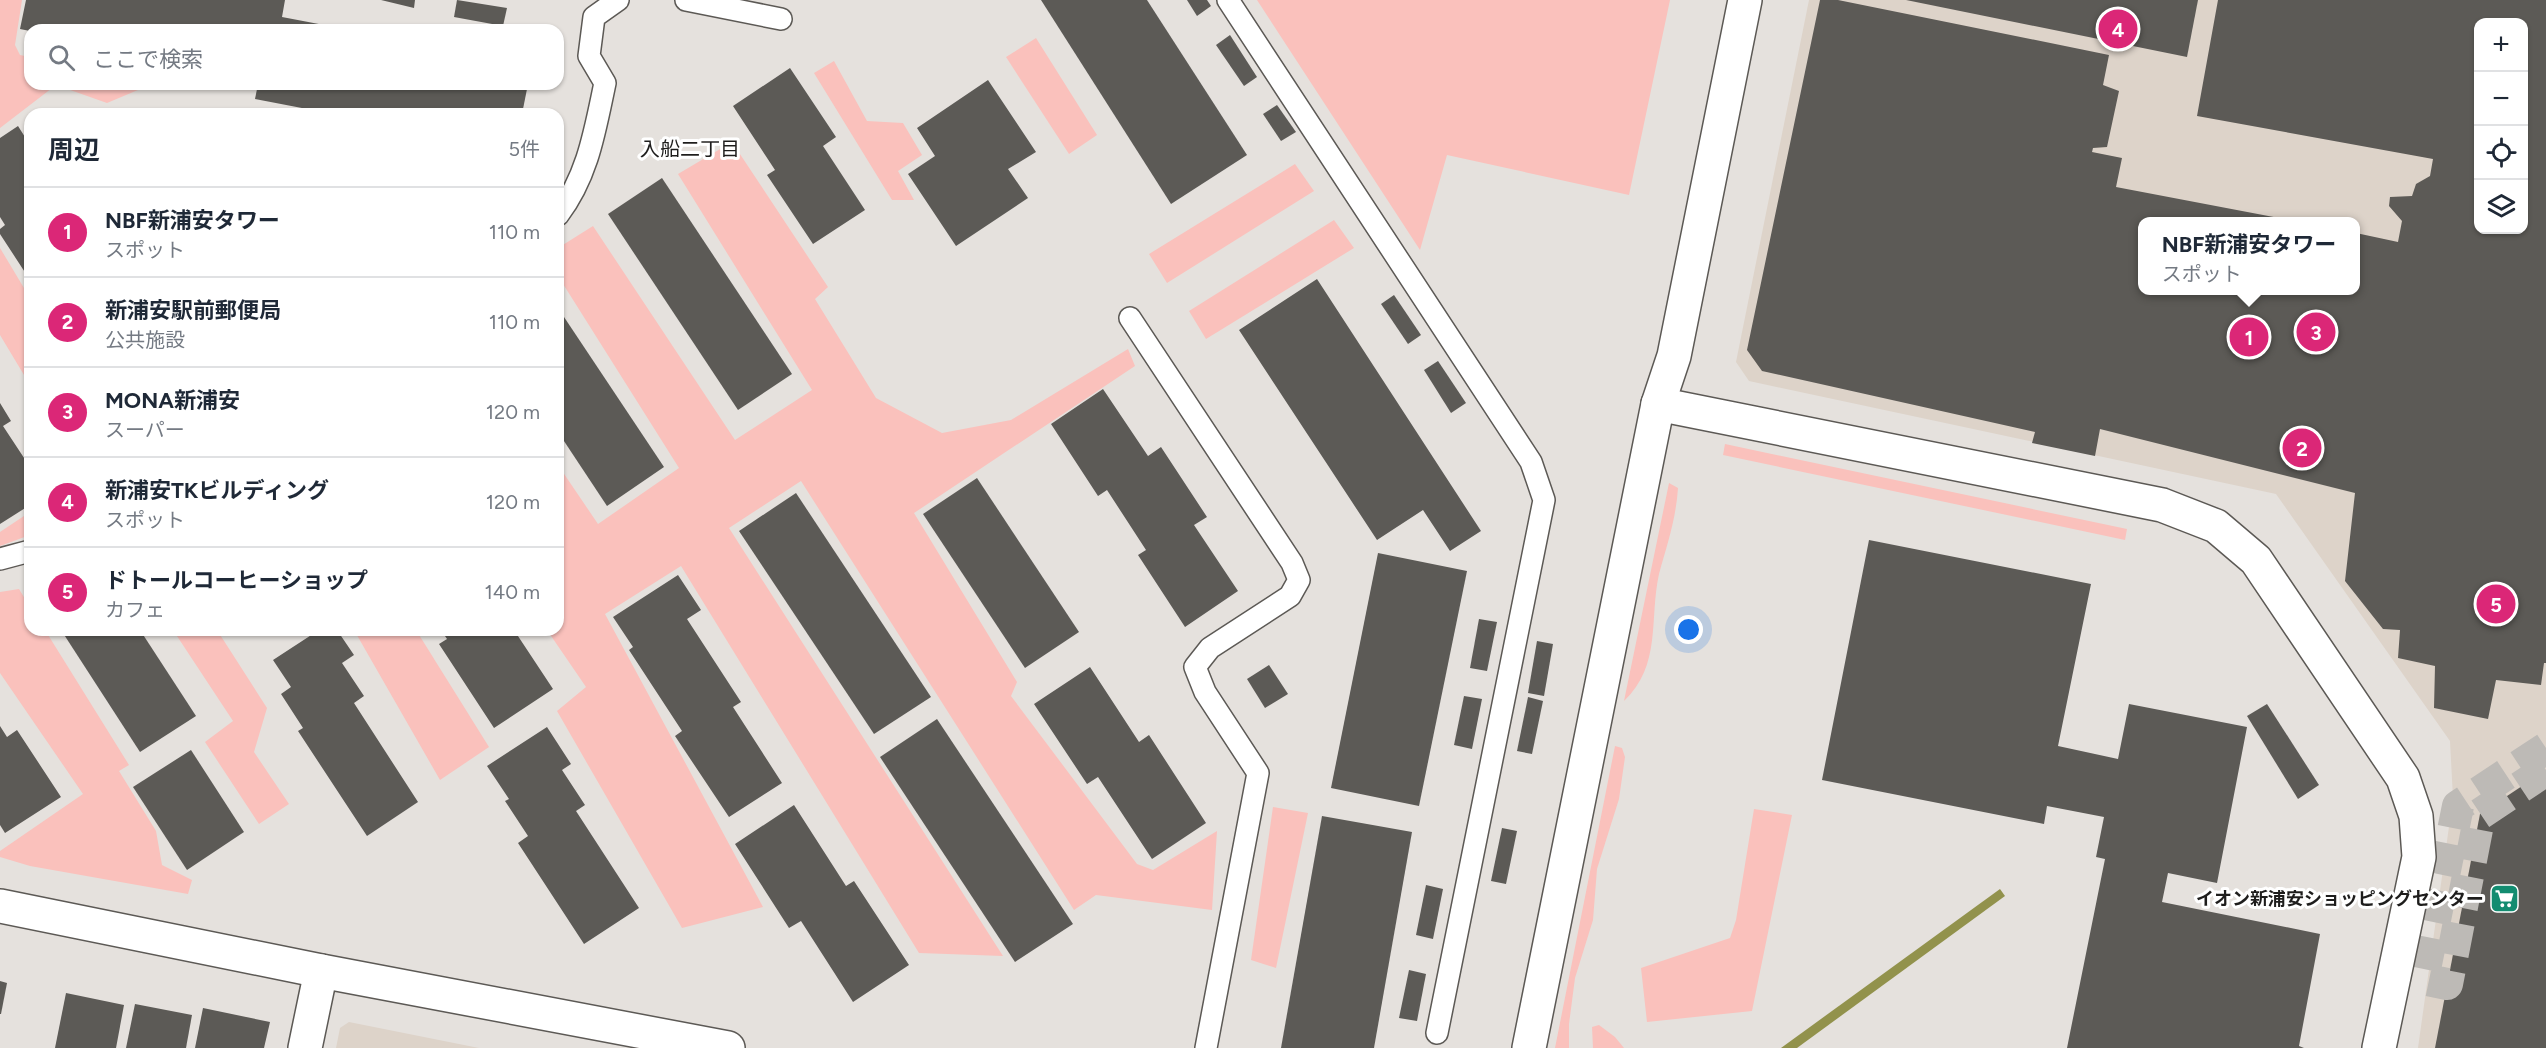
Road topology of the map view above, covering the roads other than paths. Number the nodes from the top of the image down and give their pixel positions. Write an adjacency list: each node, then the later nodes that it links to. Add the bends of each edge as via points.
1 (618, 0): 6 (lane, via 594,17 589,56 605,83 590,155)
2 (686, 0): 5 (lane)
3 (1228, 0): 13 (lane, via 1531,462 1544,500)
4 (1745, 0): 8 (street, via 1674,356)
5 (781, 19)
6 (564, 207)
7 (1130, 318): 16 (lane, via 1292,563 1299,580 1290,596 1210,648 1195,667 1205,692 1258,773)
8 (1658, 404): 17 (street); 18 (street, via 2162,505 2216,526 2256,560 2403,778 2416,816 2419,856)
9 (24, 552): 10 (lane)
10 (0, 559)
11 (0, 906): 12 (street)
12 (321, 971): 14 (street); 15 (street)
13 (1437, 1033)
14 (305, 1048)
15 (728, 1048)
16 (1206, 1048)
17 (1529, 1048)
18 (2379, 1048)

